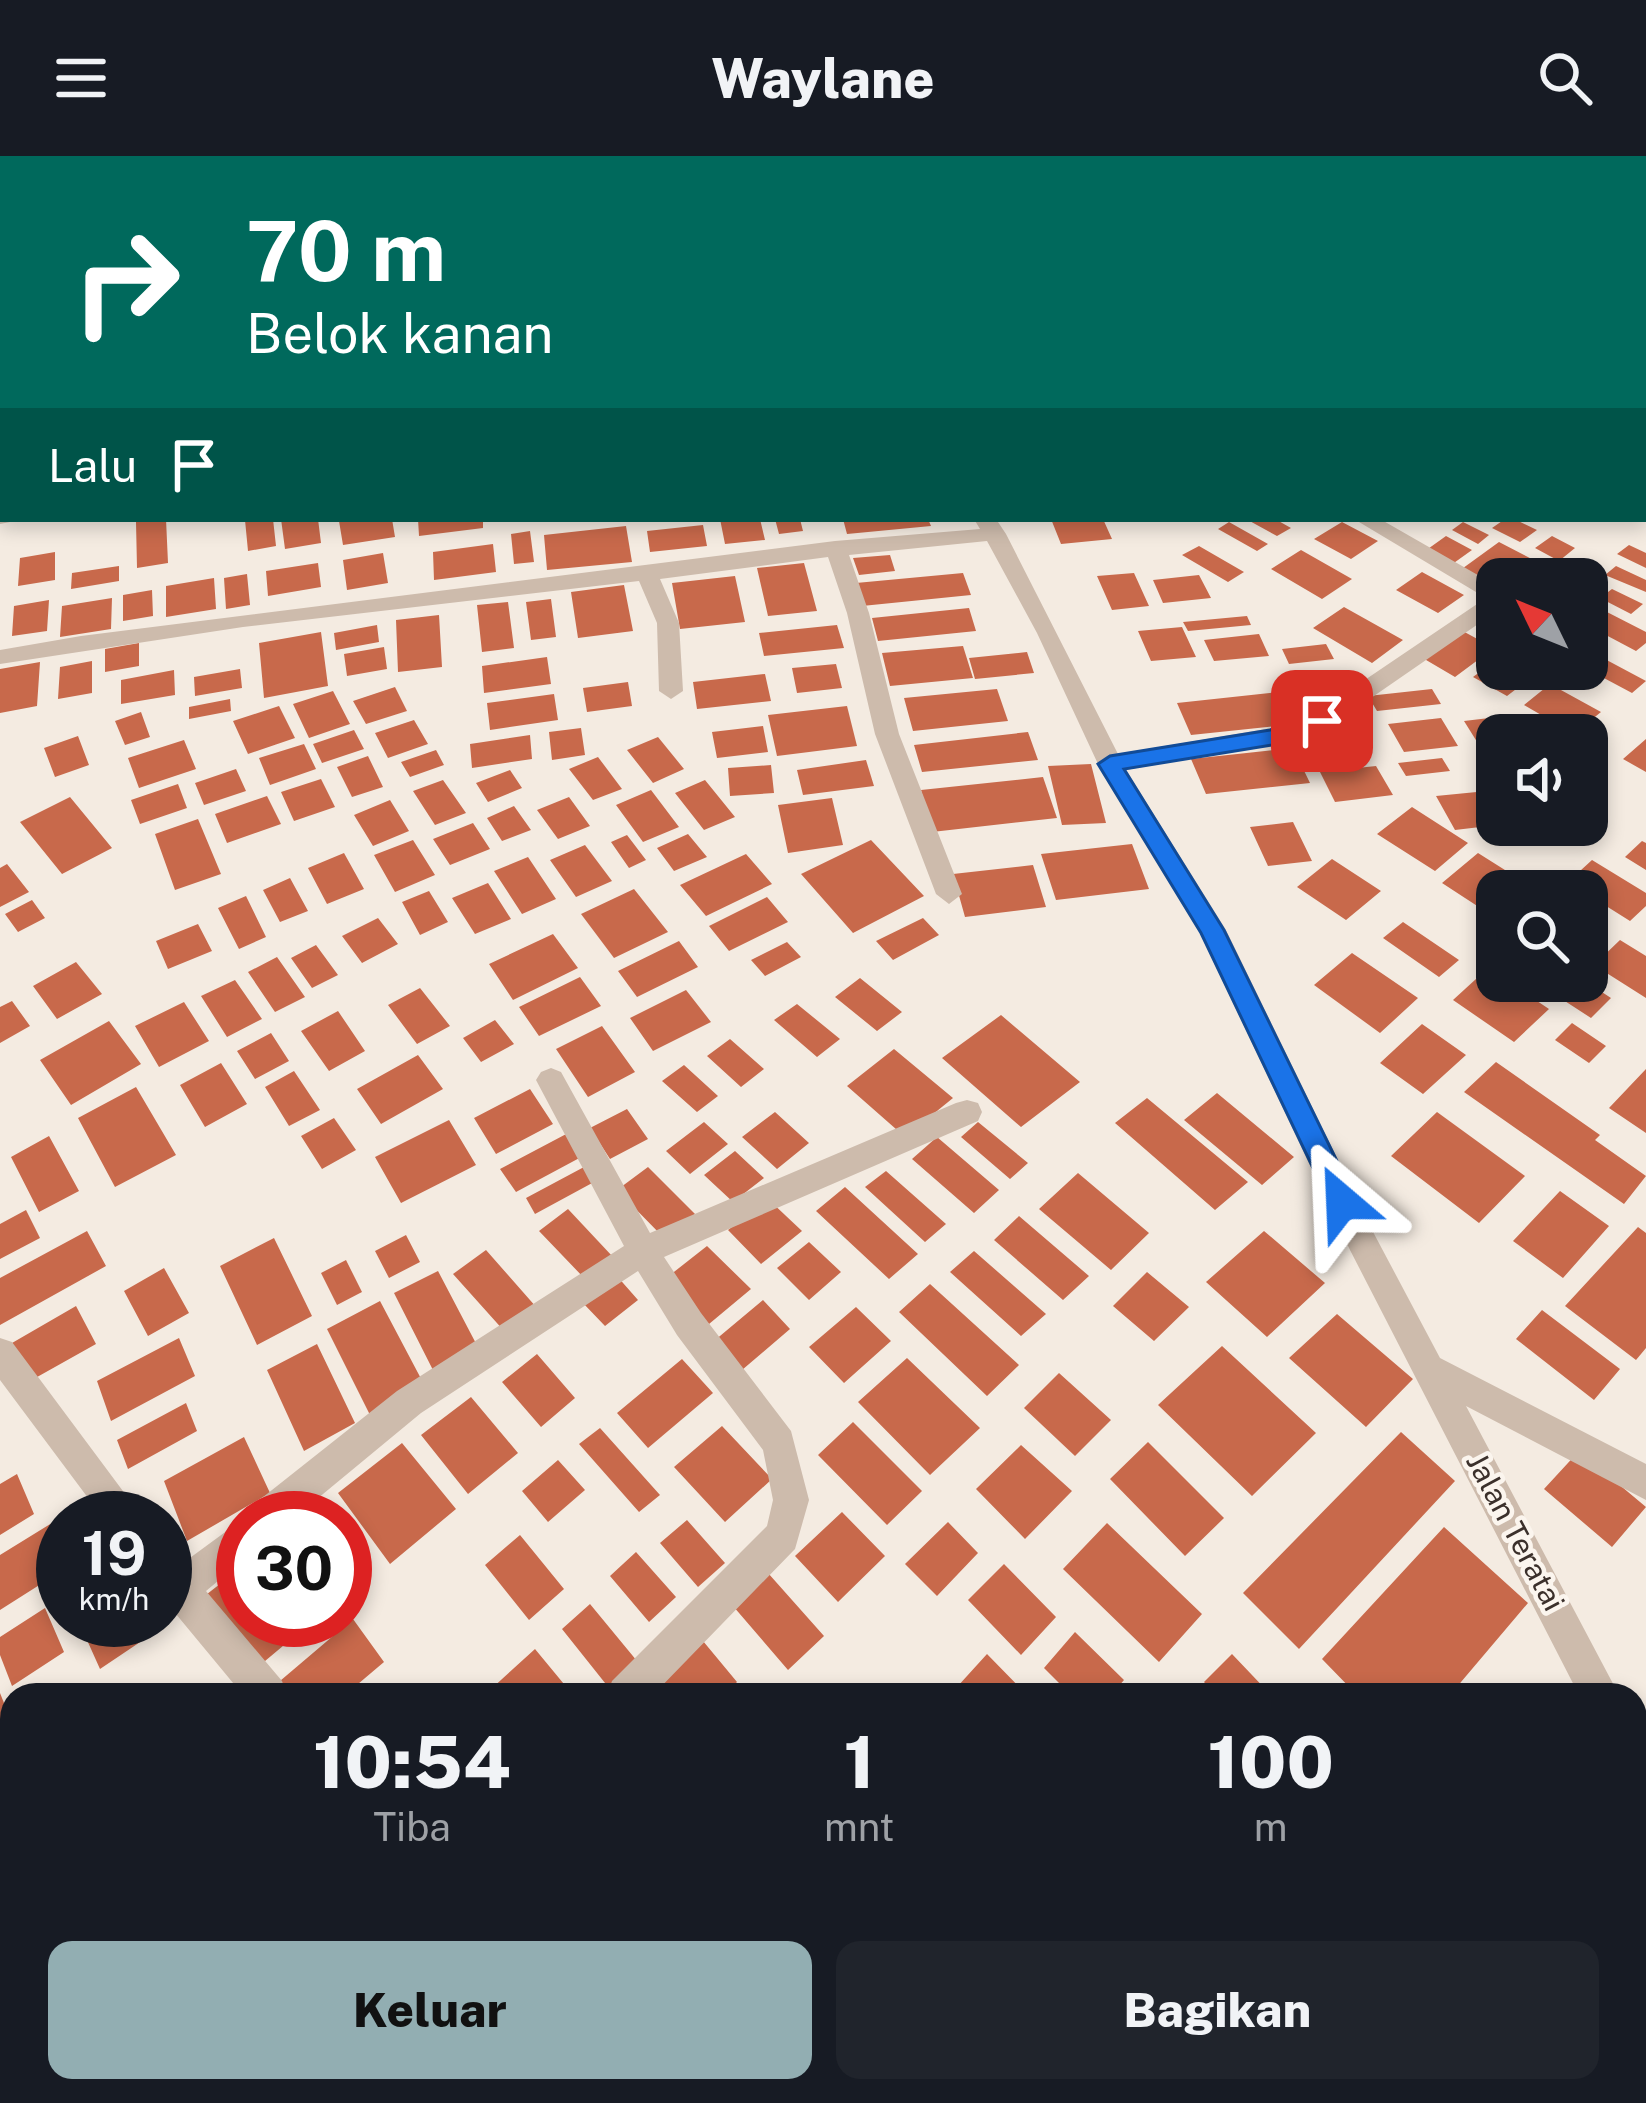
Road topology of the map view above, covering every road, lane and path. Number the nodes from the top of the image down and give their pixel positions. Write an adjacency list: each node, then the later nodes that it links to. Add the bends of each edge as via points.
1 (1370, 522): 5 (street)
2 (990, 526): 3 (street); 9 (street, Jalan Teratai)
3 (835, 547): 4 (street); 10 (street, via 887,734)
4 (647, 574): 7 (street, via 243,619); 8 (street, via 668,623)
5 (1476, 585)
6 (1476, 613): 9 (street, via 1322,721)
7 (0, 657)
8 (671, 691)
9 (1110, 764): 15 (street, Jalan Teratai, via 1212,930)
10 (949, 893)
11 (551, 1080): 13 (street)
12 (967, 1112): 13 (street)
13 (643, 1251): 18 (street, via 409,1402); 21 (street, via 779,1443 791,1500 782,1536)
14 (0, 1353): 17 (street)
15 (1430, 1369): 16 (street); 22 (street, Jalan Teratai)
16 (1646, 1483)
17 (105, 1491)
18 (299, 1491)
19 (192, 1604): 20 (street)
20 (258, 1683)
21 (638, 1683)
22 (1594, 1683)

